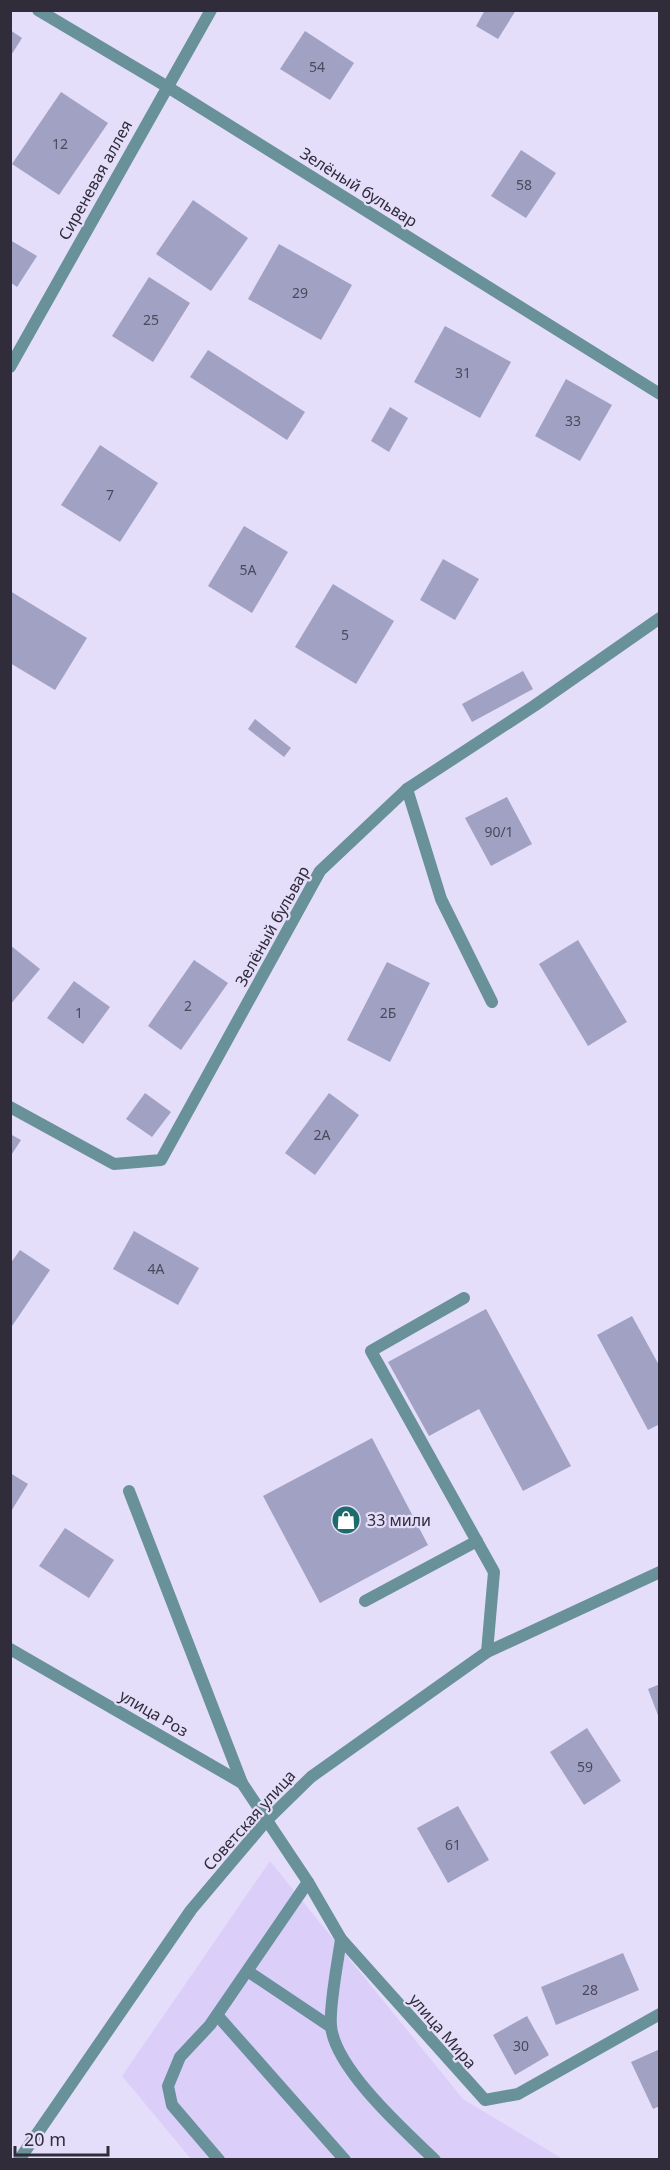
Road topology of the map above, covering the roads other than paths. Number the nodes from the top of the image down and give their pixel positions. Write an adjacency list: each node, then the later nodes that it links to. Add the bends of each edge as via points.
1 (38, 10): 3 (street, Зелёный бульвар)
2 (211, 10): 3 (street, Сиреневая аллея)
3 (166, 86): 4 (street, Сиреневая аллея); 5 (street, Зелёный бульвар)
4 (10, 367)
5 (660, 394)
6 (660, 618): 7 (street, Зелёный бульвар)
7 (407, 789): 8 (street, via 441,899); 9 (street, Зелёный бульвар, via 320,871 161,1160 114,1164)
8 (492, 1002)
9 (10, 1107)
10 (464, 1298): 12 (street, via 371,1351)
11 (129, 1491): 17 (street)
12 (477, 1541): 14 (street); 16 (street, via 494,1572)
13 (660, 1572): 16 (street, Советская улица)
14 (365, 1600)
15 (10, 1649): 17 (street, улица Роз)
16 (487, 1652): 18 (street, Советская улица, via 311,1777)
17 (242, 1783): 18 (street, улица Роз)
18 (267, 1820): 19 (street, улица Мира); 25 (street, Советская улица, via 191,1910)
19 (308, 1882): 20 (street, улица Мира); 21 (street)
20 (341, 1938): 22 (street, улица Мира, via 485,2100 518,2094); 24 (street)
21 (249, 1972): 23 (street); 24 (street)
22 (660, 2014)
23 (217, 2015): 26 (street, via 180,2057 168,2086 172,2106); 27 (street)
24 (331, 2027): 28 (street, via 341,2055 384,2111)
25 (19, 2160)
26 (219, 2160)
27 (345, 2160)
28 (435, 2160)

